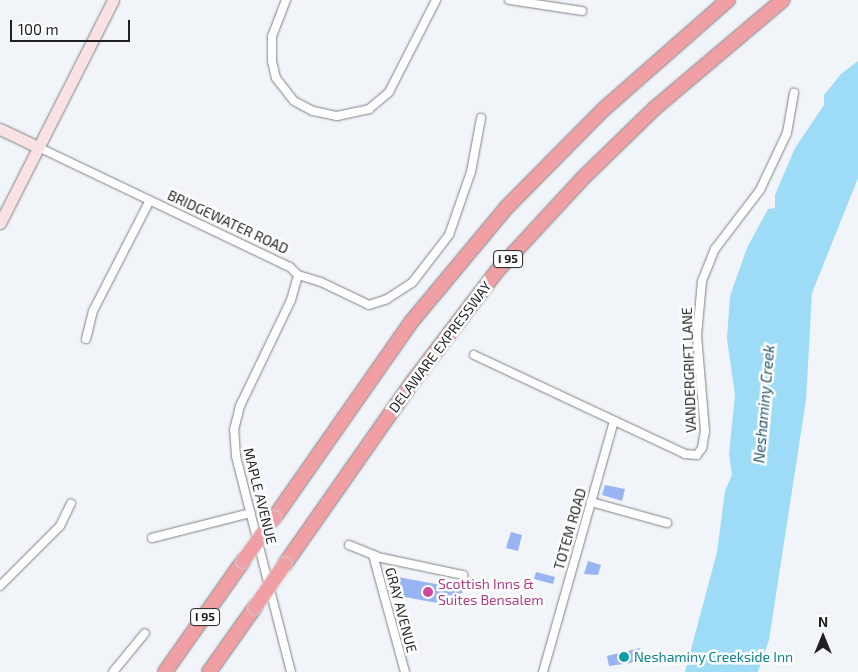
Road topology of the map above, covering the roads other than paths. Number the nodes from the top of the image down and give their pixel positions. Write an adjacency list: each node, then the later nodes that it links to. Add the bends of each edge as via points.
1 (113, 0): 11 (main road)
2 (286, 0): 3 (street, via 272,36 276,78 294,101 314,111 338,116 363,111 385,98 398,79)
3 (436, 0)
4 (509, 0): 7 (street)
5 (728, 0): 29 (highway, I 95, bridge, via 604,108 506,208 412,321)
6 (783, 0): 30 (highway, DELAWARE EXPRESSWAY / I 95, bridge, via 625,137 497,271 414,380)
7 (582, 11)
8 (794, 93): 17 (street, VANDERGRIFT LANE, via 787,132 760,190 715,248 702,281 698,336 704,419 702,448 694,455 685,454)
9 (481, 118): 14 (street, BRIDGEWATER ROAD, via 471,172 453,224 431,262 412,283 387,299 370,305)
10 (0, 129): 11 (main road, BRIDGEWATER ROAD)
11 (38, 147): 12 (street, BRIDGEWATER ROAD); 13 (main road)
12 (149, 202): 14 (street, BRIDGEWATER ROAD, via 290,267); 15 (street, via 92,311)
13 (0, 222)
14 (298, 275): 20 (street, MAPLE AVENUE, via 292,300 240,406 234,430 236,456)
15 (86, 339)
16 (474, 355): 17 (street, VANDERGRIFT LANE)
17 (614, 421): 18 (street, TOTEM ROAD)
18 (591, 502): 21 (street); 33 (street, TOTEM ROAD)
19 (71, 503): 26 (street, via 60,526)
20 (252, 513): 22 (street); 31 (street, MAPLE AVENUE)
21 (668, 523)
22 (152, 538)
23 (349, 545): 24 (street)
24 (373, 555): 25 (street); 32 (street, GRAY AVENUE)
25 (463, 575)
26 (0, 586)
27 (145, 632): 28 (street)
28 (113, 672)
29 (166, 672)
30 (209, 672)
31 (291, 672)
32 (404, 672)
33 (543, 672)

